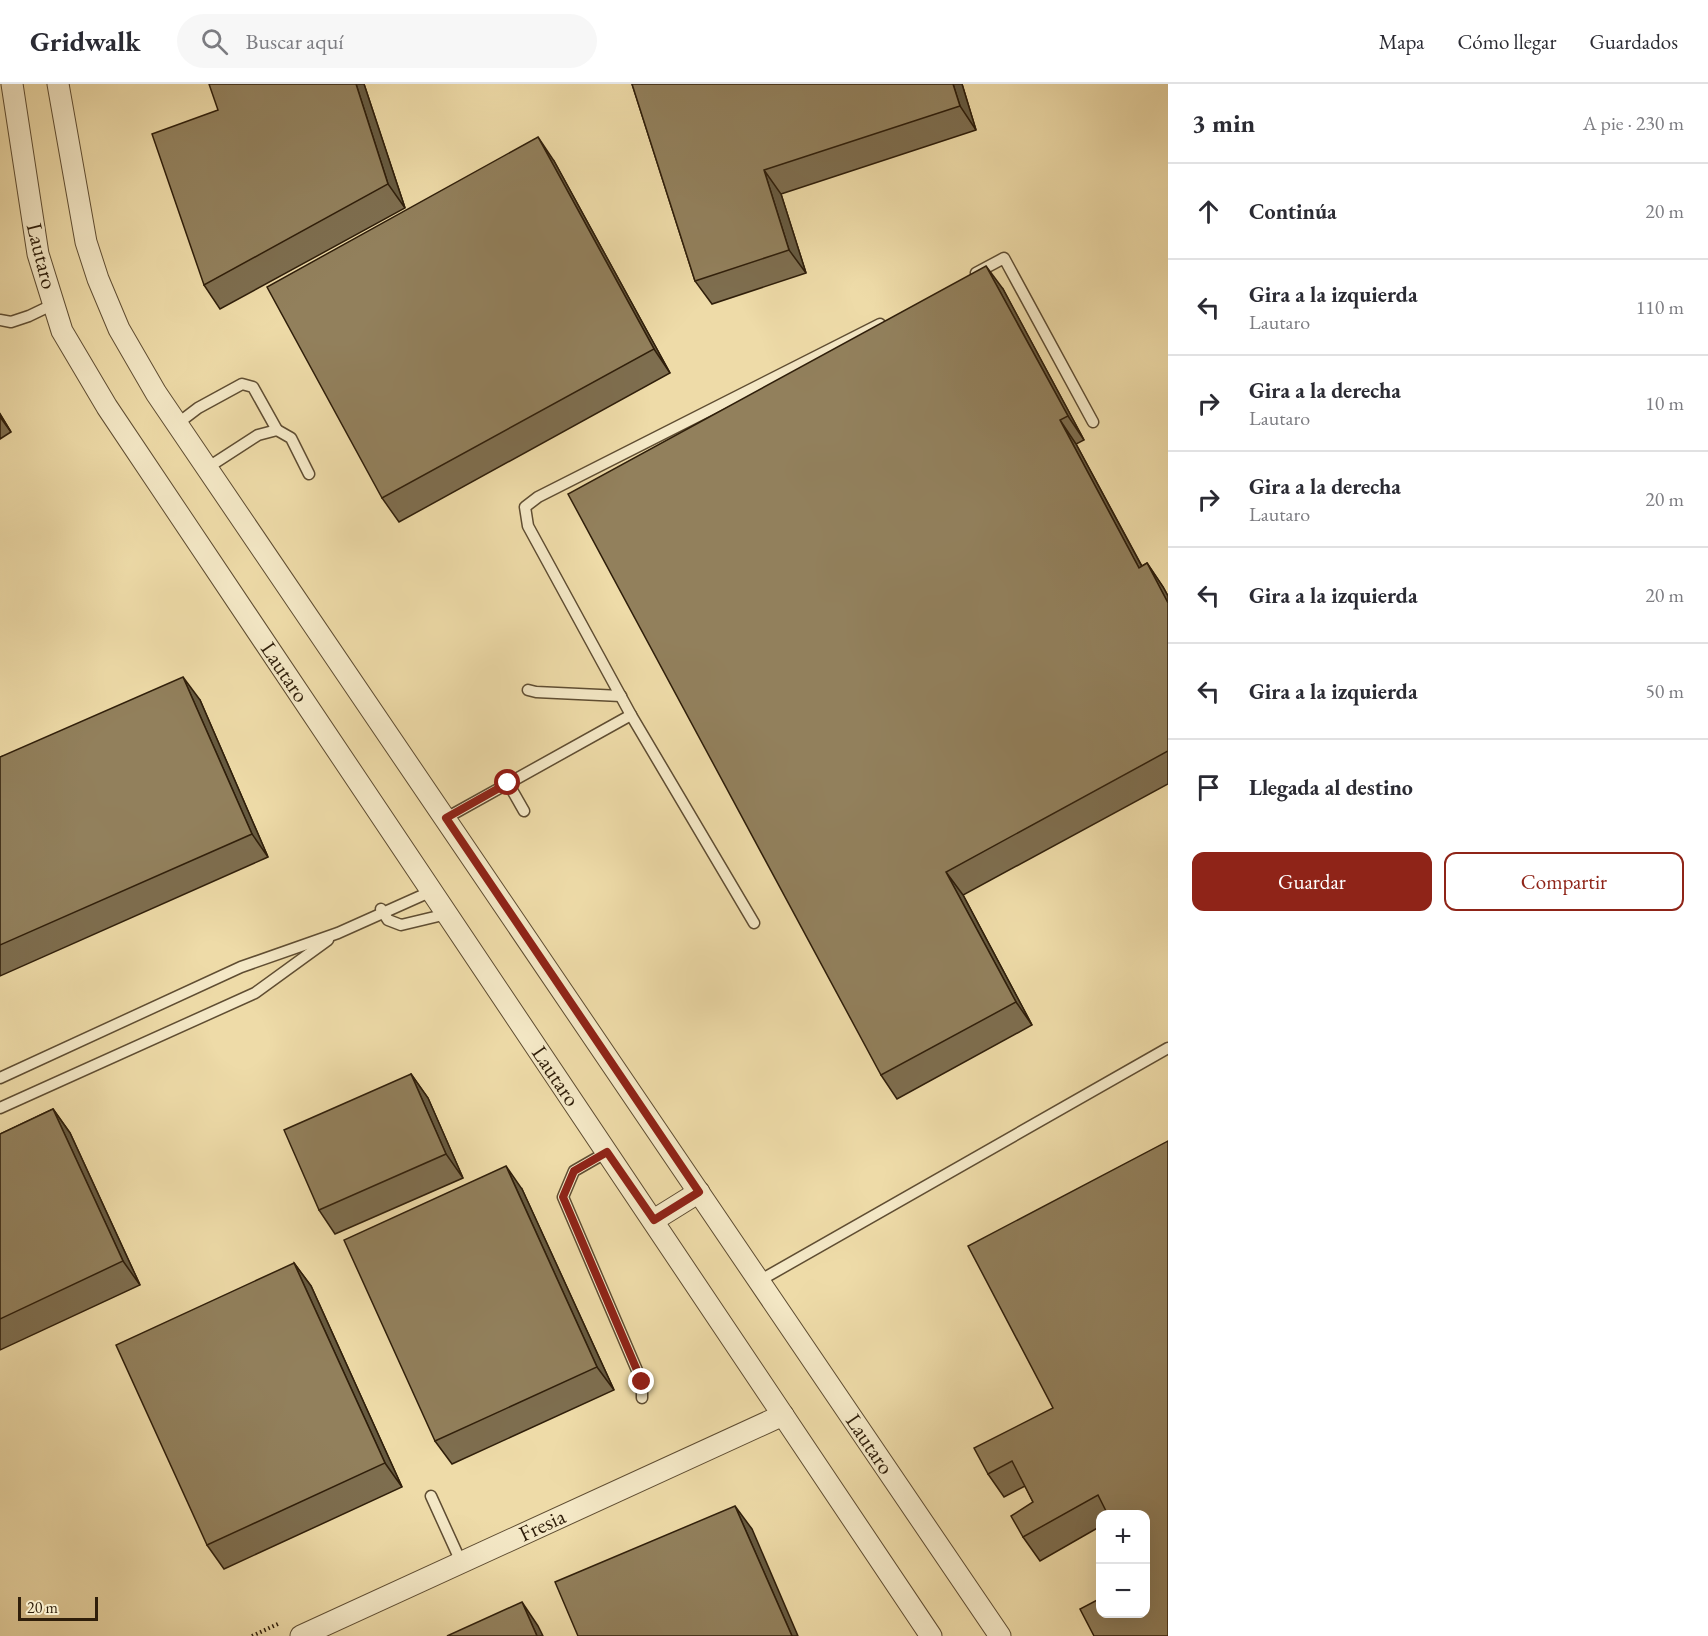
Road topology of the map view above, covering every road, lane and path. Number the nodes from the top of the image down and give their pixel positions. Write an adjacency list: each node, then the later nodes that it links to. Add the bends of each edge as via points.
1 (12, 84): 4 (street, Lautaro, via 38,254)
2 (58, 84): 8 (street, Lautaro, via 86,242 98,279 119,329)
3 (964, 279): 7 (lane, via 1004,258)
4 (54, 304): 6 (lane, via 11,322); 18 (street, Lautaro, via 62,331 107,406)
5 (894, 317): 13 (lane, via 525,507 528,526)
6 (0, 320)
7 (1093, 422)
8 (177, 424): 9 (lane, via 242,384 253,387); 10 (street, Lautaro)
9 (277, 430): 10 (lane, via 258,435); 11 (lane, via 291,438)
10 (207, 468): 17 (street, Lautaro)
11 (309, 474)
12 (528, 690): 13 (lane)
13 (621, 696): 14 (lane)
14 (632, 715): 15 (lane); 21 (lane)
15 (508, 783): 16 (lane); 17 (lane)
16 (524, 811)
17 (446, 818): 27 (street, Lautaro)
18 (432, 891): 19 (lane); 20 (street, Lautaro)
19 (382, 911): 20 (lane, via 388,920 401,926); 22 (lane)
20 (447, 914): 26 (street, Lautaro)
21 (754, 923)
22 (338, 933): 24 (lane, via 241,968); 25 (lane, via 255,993)
23 (1168, 1048): 29 (lane)
24 (0, 1078)
25 (0, 1108)
26 (607, 1152): 28 (street, Lautaro); 30 (lane, via 574,1171 563,1197 642,1382)
27 (699, 1192): 28 (street); 29 (street, Lautaro)
28 (654, 1220): 31 (street, Lautaro)
29 (759, 1281): 36 (street, Lautaro)
30 (642, 1398)
31 (783, 1415): 33 (street, Fresia); 35 (street, Lautaro)
32 (431, 1496): 33 (lane)
33 (461, 1562): 34 (street, Fresia)
34 (301, 1636)
35 (931, 1636)
36 (1000, 1636)

